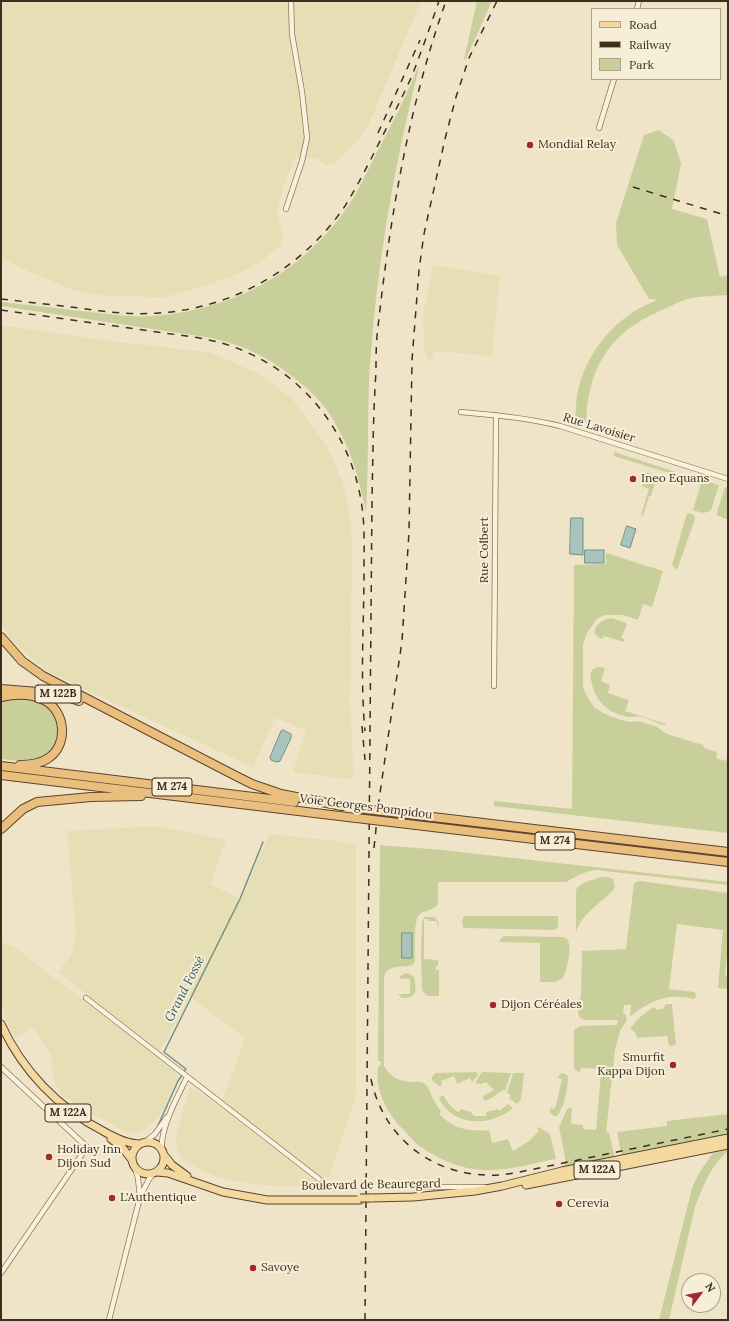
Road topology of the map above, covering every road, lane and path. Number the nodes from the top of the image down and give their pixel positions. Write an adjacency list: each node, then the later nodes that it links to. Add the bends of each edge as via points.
1 (292, 1): 4 (street, via 292,34 302,92 306,138 302,161)
2 (614, 80): 3 (street)
3 (599, 128)
4 (286, 208)
5 (461, 412): 6 (street, Rue Lavoisier)
6 (496, 415): 7 (street, Rue Lavoisier, via 560,426); 9 (street, Rue Colbert)
7 (728, 478)
8 (1, 637): 12 (highway, via 22,661 43,676)
9 (494, 686)
10 (1, 689): 12 (highway, M 122B, via 64,695)
11 (1, 697): 13 (highway, via 20,695 46,700 57,712 62,729 59,745 47,759 33,764)
12 (112, 712): 16 (highway, via 252,784 281,794)
13 (1, 765): 16 (highway, Voie Georges Pompidou / M 274)
14 (1, 775): 15 (highway, Voie Georges Pompidou / M 274)
15 (172, 795): 17 (highway, via 91,797 37,802 23,809); 19 (highway, Voie Georges Pompidou / M 274, bridge)
16 (342, 806): 18 (highway, Voie Georges Pompidou / M 274, bridge)
17 (1, 829)
18 (728, 852)
19 (728, 862)
20 (86, 998): 24 (street)
21 (1, 1024): 27 (main road, M 122A, via 22,1061 59,1101 82,1119 105,1132 126,1142)
22 (1, 1032): 30 (main road, M 122A, via 18,1061 59,1106 118,1145)
23 (1, 1067): 39 (street, via 87,1147)
24 (187, 1077): 25 (street); 33 (street)
25 (170, 1113): 27 (street, via 155,1134); 29 (street, via 162,1139)
26 (728, 1138): 35 (main road, Boulevard de Beauregard / M 122A, via 562,1171)
27 (143, 1143): 29 (main road, via 154,1143); 30 (main road, via 134,1150)
28 (728, 1145): 38 (main road, Boulevard de Beauregard / M 122A, via 467,1195 413,1200)
29 (163, 1152): 32 (main road, via 164,1163); 36 (main road, M 122A, via 172,1165 187,1176)
30 (132, 1160): 31 (main road)
31 (135, 1168): 32 (main road, via 144,1174); 37 (street)
32 (155, 1173): 36 (main road, M 122A, via 168,1173 216,1190); 37 (street)
33 (319, 1179)
34 (389, 1185): 35 (street, via 435,1188)
35 (497, 1187): 38 (main road, Boulevard de Beauregard / M 122A, via 442,1195)
36 (250, 1196): 38 (main road, Boulevard de Beauregard / M 122A, bridge)
37 (140, 1197): 40 (street)
38 (371, 1199)
39 (1, 1273)
40 (109, 1320)

